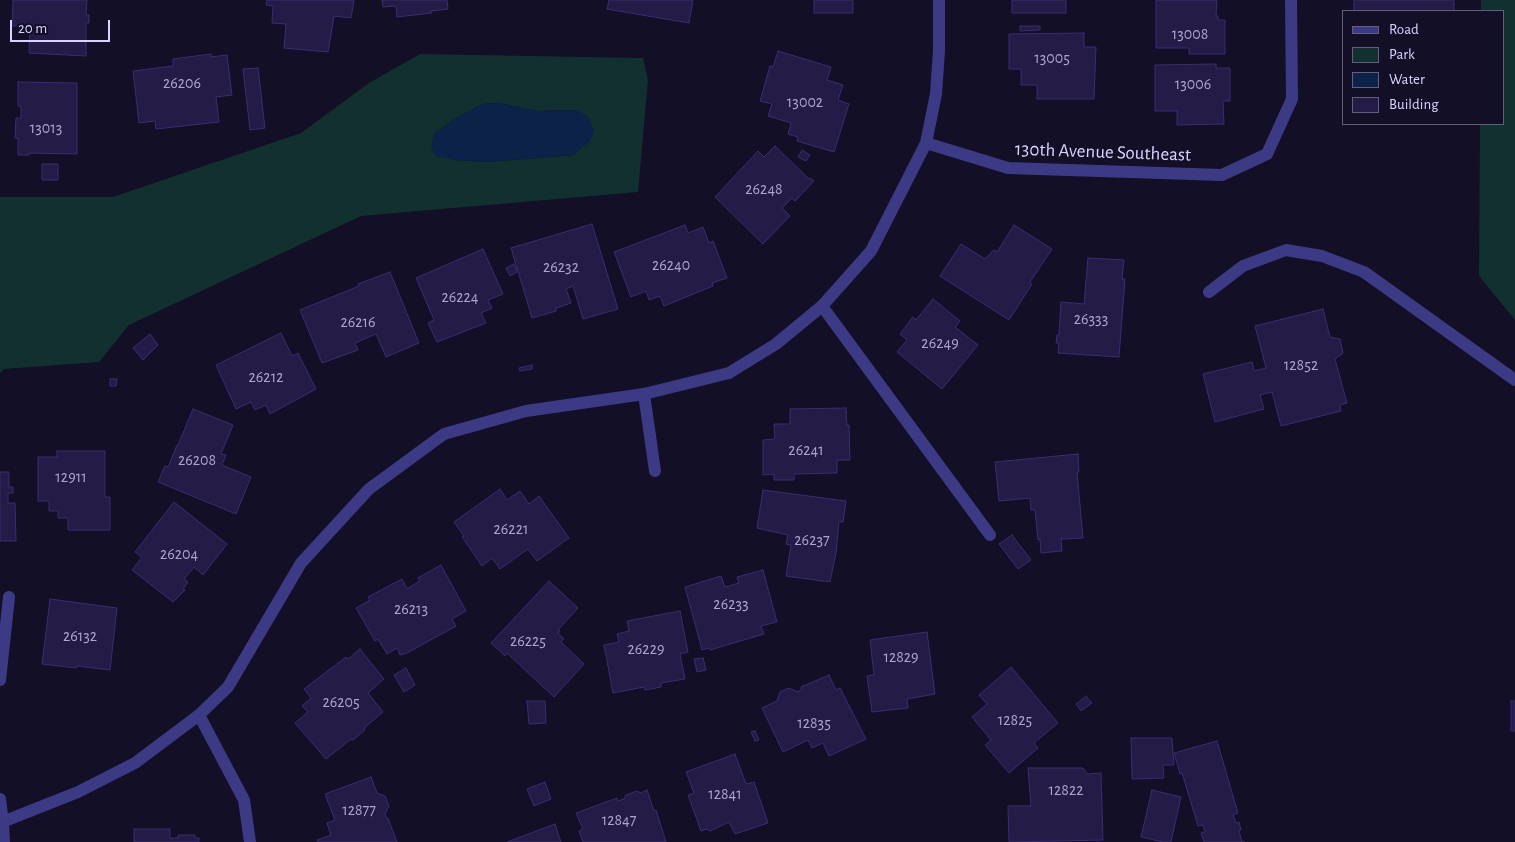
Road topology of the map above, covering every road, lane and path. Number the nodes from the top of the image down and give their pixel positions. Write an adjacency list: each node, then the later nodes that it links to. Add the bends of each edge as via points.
1 (939, 0): 3 (street, via 936,94)
2 (1291, 0): 3 (street, 130th Avenue Southeast, via 1292,99 1267,154 1222,175 1008,168)
3 (926, 143): 5 (street, via 871,251)
4 (1209, 292): 6 (street, via 1243,266 1286,250 1322,256 1364,272)
5 (822, 306): 7 (street, via 776,344 728,373); 9 (street)
6 (1515, 380)
7 (644, 394): 8 (street); 12 (street, via 526,411 444,434 437,439 369,489 301,563 228,687)
8 (655, 471)
9 (990, 535)
10 (9, 597): 11 (street)
11 (0, 680)
12 (199, 715): 14 (street, via 135,763 78,792); 16 (street, via 244,800)
13 (0, 800): 14 (street)
14 (2, 823): 15 (street)
15 (4, 842)
16 (250, 842)

